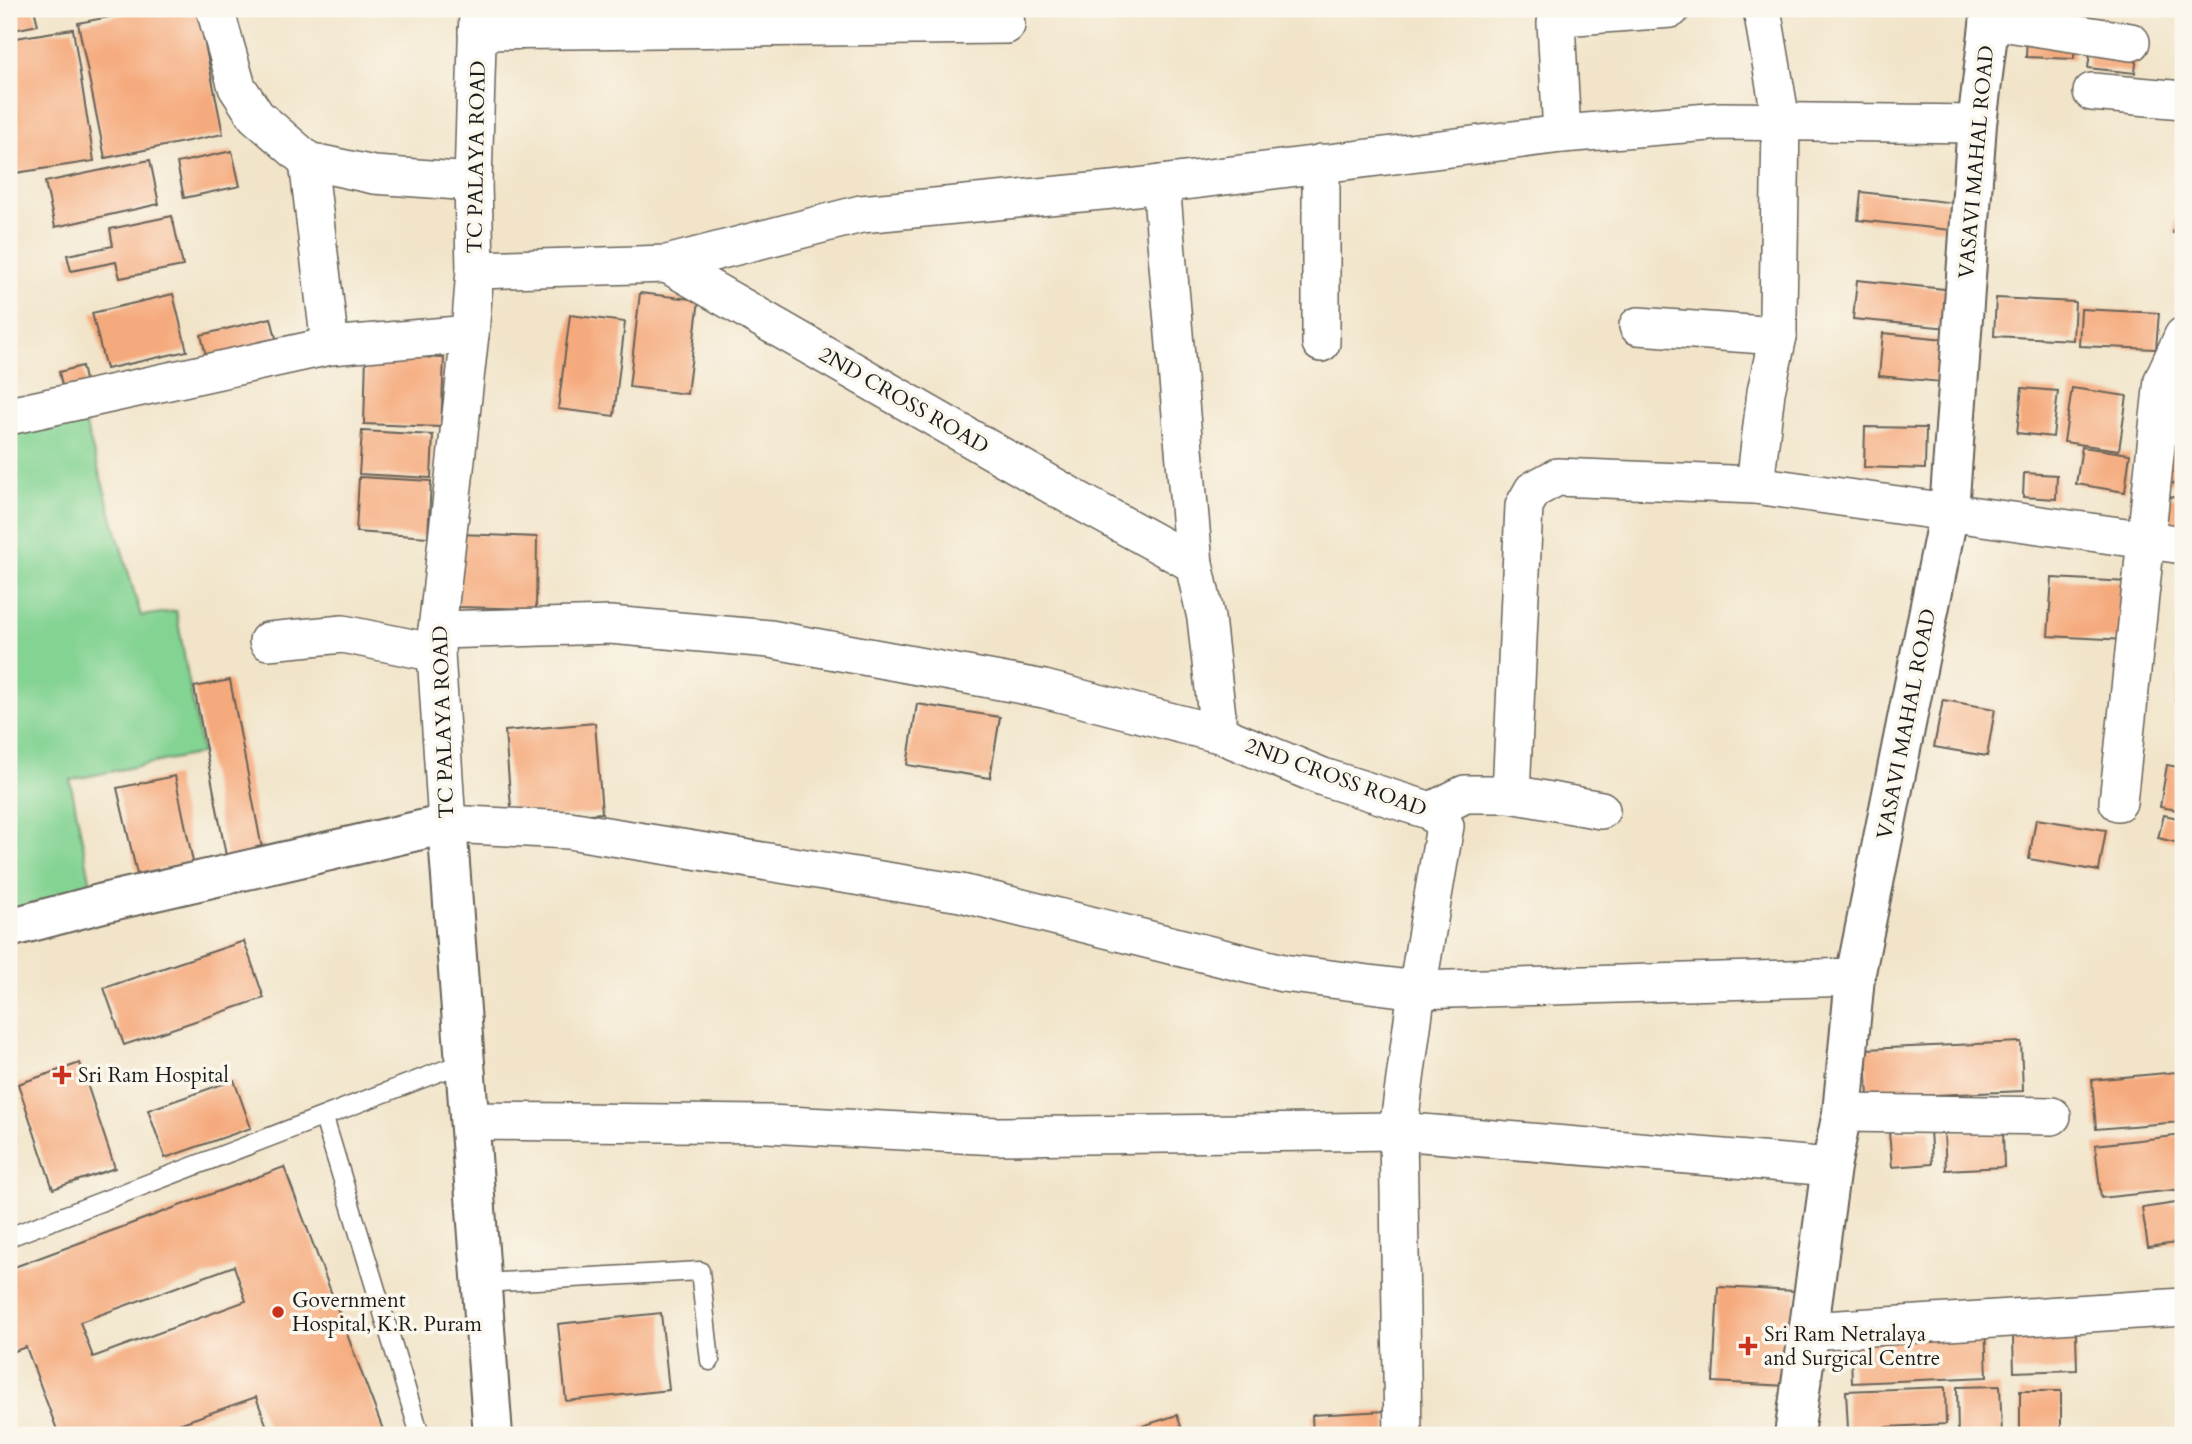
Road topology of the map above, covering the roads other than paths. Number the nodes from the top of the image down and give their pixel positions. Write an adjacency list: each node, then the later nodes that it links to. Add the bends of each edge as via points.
1 (215, 9): 13 (street, via 237,87 256,116)
2 (1004, 9): 6 (street, via 1006,25)
3 (1671, 9): 12 (street, via 1562,17 1556,23)
4 (1762, 9): 10 (street)
5 (1990, 15): 7 (street); 11 (street, VASAVI MAHAL ROAD)
6 (478, 20): 15 (street, TC PALAYA ROAD)
7 (2131, 42)
8 (2092, 92): 9 (street)
9 (2183, 100)
10 (1781, 121): 11 (street); 12 (street, via 1721,121); 21 (street)
11 (1977, 124): 27 (street, VASAVI MAHAL ROAD)
12 (1562, 134): 14 (street)
13 (309, 161): 15 (street, via 374,175); 24 (street)
14 (1321, 163): 16 (street); 23 (street)
15 (474, 182): 18 (street, TC PALAYA ROAD)
16 (1161, 184): 17 (street, via 861,214); 30 (street)
17 (667, 264): 18 (street); 30 (street, 2ND CROSS ROAD)
18 (475, 270): 20 (street, TC PALAYA ROAD)
19 (1639, 326): 21 (street)
20 (470, 334): 24 (street); 32 (street, TC PALAYA ROAD)
21 (1778, 336): 26 (street)
22 (2183, 336): 28 (street, via 2163,380)
23 (1321, 343)
24 (330, 346): 25 (street)
25 (9, 416)
26 (1755, 485): 27 (street); 34 (street, via 1557,477 1533,490 1524,506)
27 (1949, 511): 28 (street); 40 (street, VASAVI MAHAL ROAD)
28 (2146, 540): 29 (street); 35 (street)
29 (2183, 545)
30 (1194, 564): 33 (street, 2ND CROSS ROAD, via 1206,618)
31 (268, 641): 32 (street, via 343,634)
32 (437, 642): 33 (street, via 610,625 770,639 1044,689); 38 (street, TC PALAYA ROAD)
33 (1219, 734): 37 (street, 2ND CROSS ROAD, via 1323,778)
34 (1511, 794): 36 (street); 37 (street, via 1465,794)
35 (2118, 802)
36 (1601, 810)
37 (1431, 811): 41 (street, 2ND CROSS ROAD, via 1446,826)
38 (447, 824): 39 (street); 41 (street, via 569,830 961,893 1283,973); 42 (street, TC PALAYA ROAD)
39 (9, 928)
40 (1855, 977): 41 (street); 43 (street, VASAVI MAHAL ROAD)
41 (1417, 990): 47 (street, 2ND CROSS ROAD)
42 (465, 1062): 45 (lane); 46 (street, TC PALAYA ROAD)
43 (1842, 1113): 44 (street); 48 (street, VASAVI MAHAL ROAD)
44 (2052, 1116)
45 (324, 1118): 49 (lane); 54 (lane)
46 (470, 1121): 47 (street, via 768,1124 998,1136); 50 (street, TC PALAYA ROAD)
47 (1398, 1131): 48 (street); 56 (street, 2ND CROSS ROAD)
48 (1831, 1167): 52 (street, VASAVI MAHAL ROAD)
49 (9, 1237)
50 (482, 1283): 53 (lane, via 700,1271); 55 (street, TC PALAYA ROAD)
51 (2183, 1307): 52 (street)
52 (1808, 1331): 57 (street, VASAVI MAHAL ROAD)
53 (710, 1362)
54 (420, 1435)
55 (493, 1435)
56 (1404, 1435)
57 (1794, 1435)

